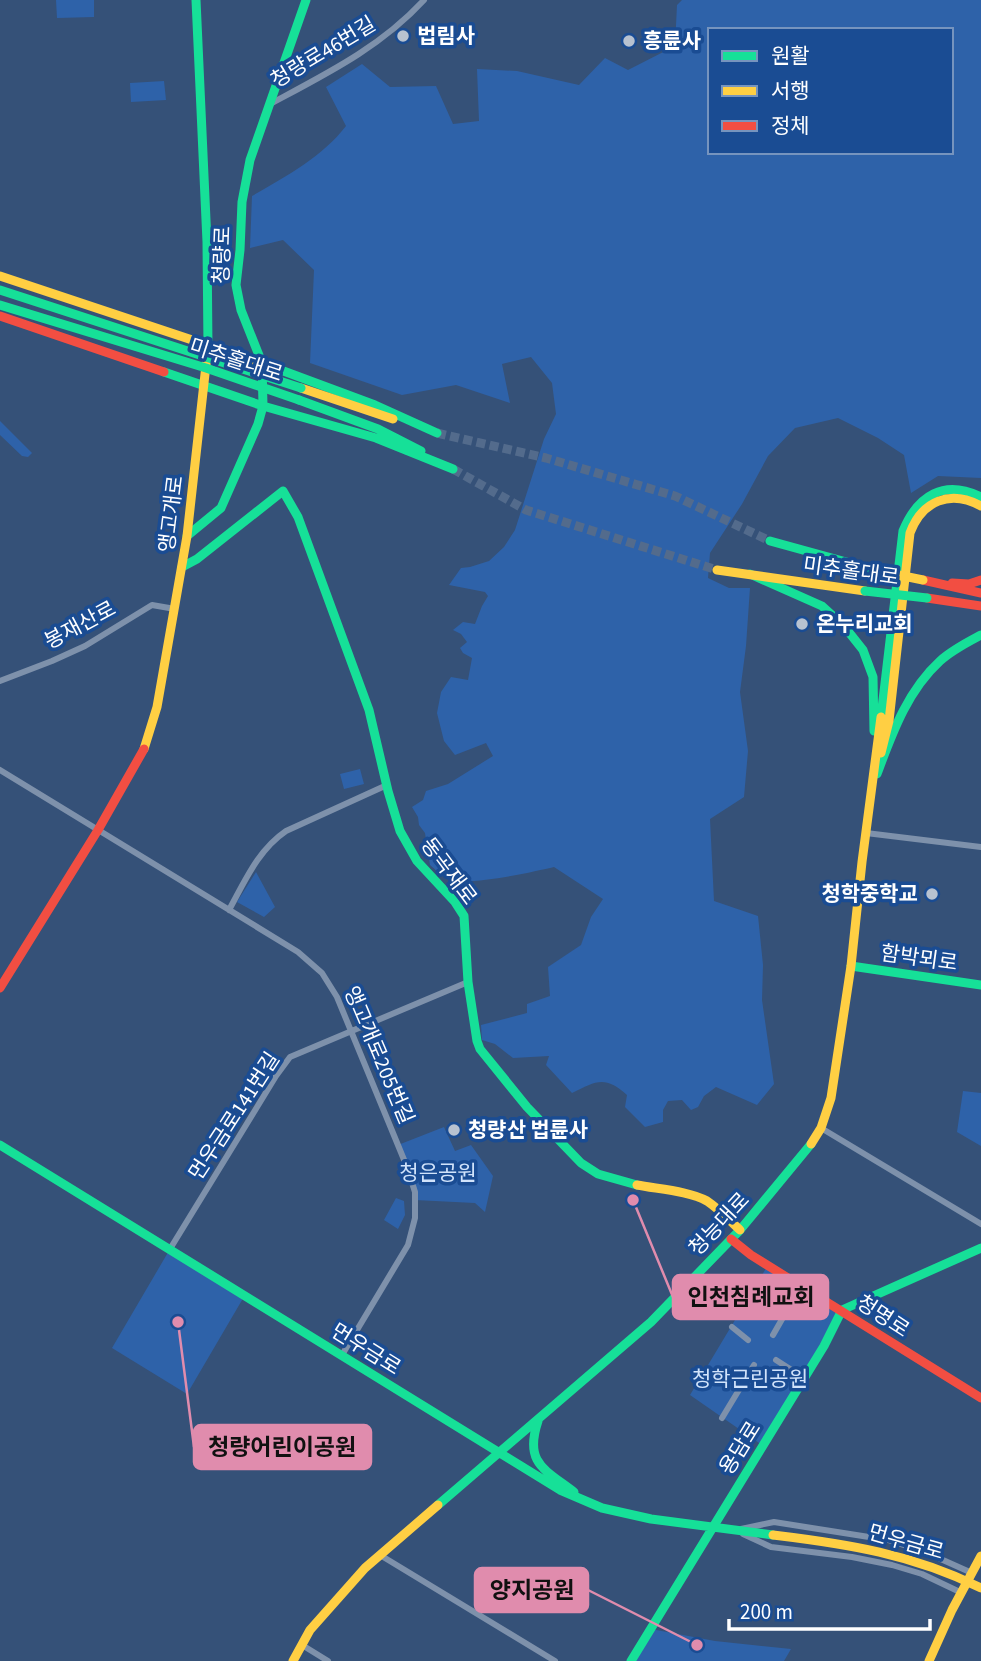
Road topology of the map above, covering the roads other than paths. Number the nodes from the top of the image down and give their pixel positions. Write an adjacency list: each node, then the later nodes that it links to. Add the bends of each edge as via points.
1 (197, 0): 9 (main road, 앵고개로)
2 (306, 0): 4 (main road, 청량로)
3 (424, 0): 4 (street, 청량로46번길, via 392,32 355,58)
4 (269, 105): 10 (main road, 청량로, via 250,160 242,202 236,285)
5 (0, 276): 9 (main road)
6 (0, 290): 10 (main road, 미추홀대로, bridge, via 438,433)
7 (0, 305): 12 (main road, 미추홀대로, bridge, via 299,400 387,433 453,469 376,438)
8 (0, 316): 11 (main road)
9 (208, 345): 10 (main road); 11 (main road, 앵고개로)
10 (262, 363): 12 (main road, 청량로)
11 (204, 385): 12 (main road); 15 (main road, 앵고개로)
12 (263, 406): 15 (main road, 청량로, via 221,508)
13 (981, 497): 29 (main road, via 952,489 925,497 903,531)
14 (981, 506): 29 (main road, via 967,499 943,499 915,519 889,721)
15 (187, 536): 17 (main road, 앵고개로)
16 (769, 541): 20 (main road, 미추홀대로, bridge)
17 (182, 567): 24 (main road, 앵고개로); 28 (main road, 동곡재로, via 283,491 299,517 369,710)
18 (717, 570): 19 (main road, 미추홀대로)
19 (750, 574): 23 (main road, 미추홀대로, bridge); 29 (main road, via 822,606 863,650 873,677)
20 (923, 580): 21 (main road, via 970,584); 22 (main road, 미추홀대로)
21 (981, 580)
22 (981, 593)
23 (981, 606)
24 (175, 609): 26 (street, 봉재산로, via 152,605 85,646); 30 (main road, 앵고개로, via 145,748)
25 (981, 635): 29 (main road, via 933,665 911,693)
26 (0, 681)
27 (0, 770): 30 (street, 앵고개로205번길)
28 (387, 785): 33 (street, via 275,838 255,861); 35 (main road, 동곡재로, via 400,831 417,861 464,916)
29 (873, 785): 31 (main road, 청능대로)
30 (98, 830): 33 (street, 앵고개로205번길); 37 (main road, 앵고개로)
31 (866, 833): 32 (street); 34 (main road, 청능대로)
32 (981, 847)
33 (229, 910): 38 (street, 앵고개로205번길, via 298,952 322,973)
34 (851, 966): 36 (main road, 함박뫼로); 39 (main road, 청능대로, via 831,1098)
35 (468, 982): 38 (street, 먼우금로141번길); 42 (main road, 동곡재로, via 480,1049 576,1159 598,1174 705,1200)
36 (981, 985)
37 (0, 988)
38 (351, 1031): 45 (street, 먼우금로141번길, via 290,1058 283,1066); 51 (street, 앵고개로205번길, via 407,1167 415,1192 415,1219 408,1245)
39 (821, 1128): 41 (street); 42 (main road, 청능대로, via 808,1150)
40 (0, 1145): 45 (main road, 먼우금로)
41 (981, 1224)
42 (740, 1230): 43 (main road, 청능대로)
43 (731, 1239): 46 (main road, 청명로); 56 (main road, 청능대로, via 651,1321)
44 (981, 1248): 47 (main road)
45 (170, 1249): 51 (main road, 먼우금로)
46 (801, 1286): 47 (main road, 청명로); 49 (street)
47 (842, 1310): 54 (main road, 용담로); 55 (main road, 청명로)
48 (732, 1327): 50 (street)
49 (773, 1335)
50 (748, 1340)
51 (342, 1355): 58 (main road, 먼우금로)
52 (776, 1360): 54 (street)
53 (754, 1365): 57 (street)
54 (804, 1378): 60 (main road, 용담로)
55 (981, 1398)
56 (539, 1418): 58 (main road, 청능대로); 59 (main road, via 531,1440 535,1459)
57 (723, 1418)
58 (500, 1452): 59 (main road, 먼우금로); 62 (main road, 청능대로)
59 (587, 1502): 60 (main road, 먼우금로, via 650,1519)
60 (713, 1527): 61 (main road, 먼우금로); 71 (main road, 용담로)
61 (735, 1530): 64 (street, 먼우금로, via 774,1522 888,1540); 65 (main road, 먼우금로, bridge, via 882,1551); 66 (street, 먼우금로, via 771,1547 892,1565)
62 (380, 1555): 67 (main road, 청능대로, via 321,1615); 70 (street)
63 (981, 1556): 64 (main road)
64 (972, 1573): 66 (main road)
65 (981, 1588)
66 (962, 1592): 72 (main road)
67 (302, 1645): 68 (main road, 청능대로); 69 (street)
68 (293, 1661)
69 (328, 1661)
70 (555, 1661)
71 (631, 1661)
72 (929, 1661)

